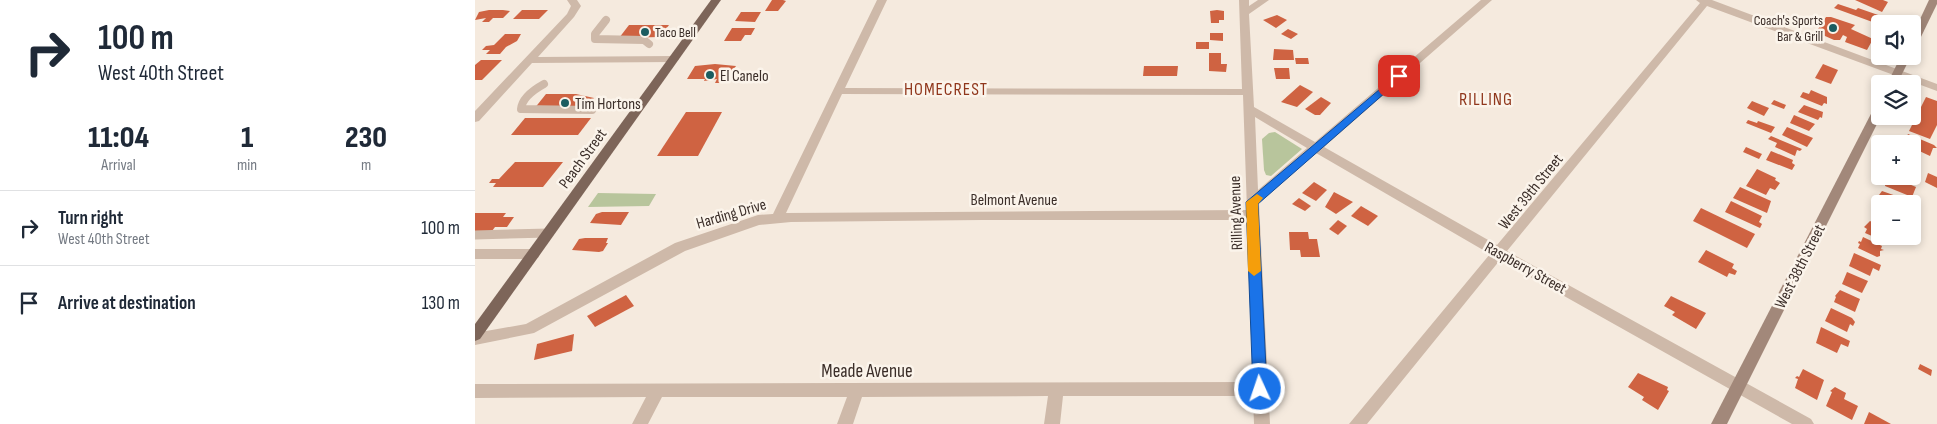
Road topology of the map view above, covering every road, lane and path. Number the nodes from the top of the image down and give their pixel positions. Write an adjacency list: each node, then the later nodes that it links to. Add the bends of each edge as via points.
1 (716, 0): 13 (main road, Peach Street)
2 (882, 0): 19 (street, Harding Drive)
3 (1244, 0): 9 (street, Rilling Avenue)
4 (1264, 0): 9 (street)
5 (1487, 0): 25 (street)
6 (1934, 0): 11 (main road)
7 (573, 1): 14 (street, via 576,6 571,15)
8 (1705, 1): 16 (street); 30 (street, West 39th Street)
9 (1245, 13): 20 (street, Rilling Avenue)
10 (606, 20): 12 (lane, via 595,34 595,39 644,40)
11 (1921, 27)
12 (649, 44)
13 (674, 59): 14 (street); 28 (main road, Peach Street)
14 (529, 60): 23 (street)
15 (1901, 65): 16 (main road)
16 (1897, 73): 18 (street)
17 (543, 84): 22 (lane, via 525,98 521,109)
18 (1937, 88)
19 (837, 91): 20 (street); 27 (street, Harding Drive)
20 (1247, 92): 21 (street, Rilling Avenue)
21 (1248, 108): 25 (street, Raspberry Street); 26 (street, Rilling Avenue)
22 (593, 110)
23 (475, 118)
24 (1871, 125): 35 (main road, West 38th Street)
25 (1316, 148): 26 (street); 30 (street, Raspberry Street)
26 (1252, 209): 27 (street, Belmont Avenue); 36 (street, Rilling Avenue)
27 (777, 218): 34 (street, Harding Drive, via 739,226 680,247 529,329)
28 (549, 232): 29 (lane); 32 (main road, Peach Street)
29 (475, 235)
30 (1500, 253): 35 (street, Raspberry Street); 45 (street, West 39th Street)
31 (475, 254): 32 (street)
32 (533, 254): 33 (main road, Peach Street)
33 (475, 335)
34 (475, 339)
35 (1738, 386): 46 (main road, West 38th Street); 47 (street, Raspberry Street)
36 (1260, 389): 39 (street, Meade Avenue); 44 (street, Rilling Avenue)
37 (658, 390): 38 (street, Meade Avenue); 40 (street, Meade Avenue); 41 (street)
38 (857, 390): 39 (street, Meade Avenue); 42 (street)
39 (1056, 390): 43 (street)
40 (475, 391)
41 (640, 424)
42 (845, 424)
43 (1052, 424)
44 (1262, 424)
45 (1357, 424)
46 (1719, 424)
47 (1806, 424)

